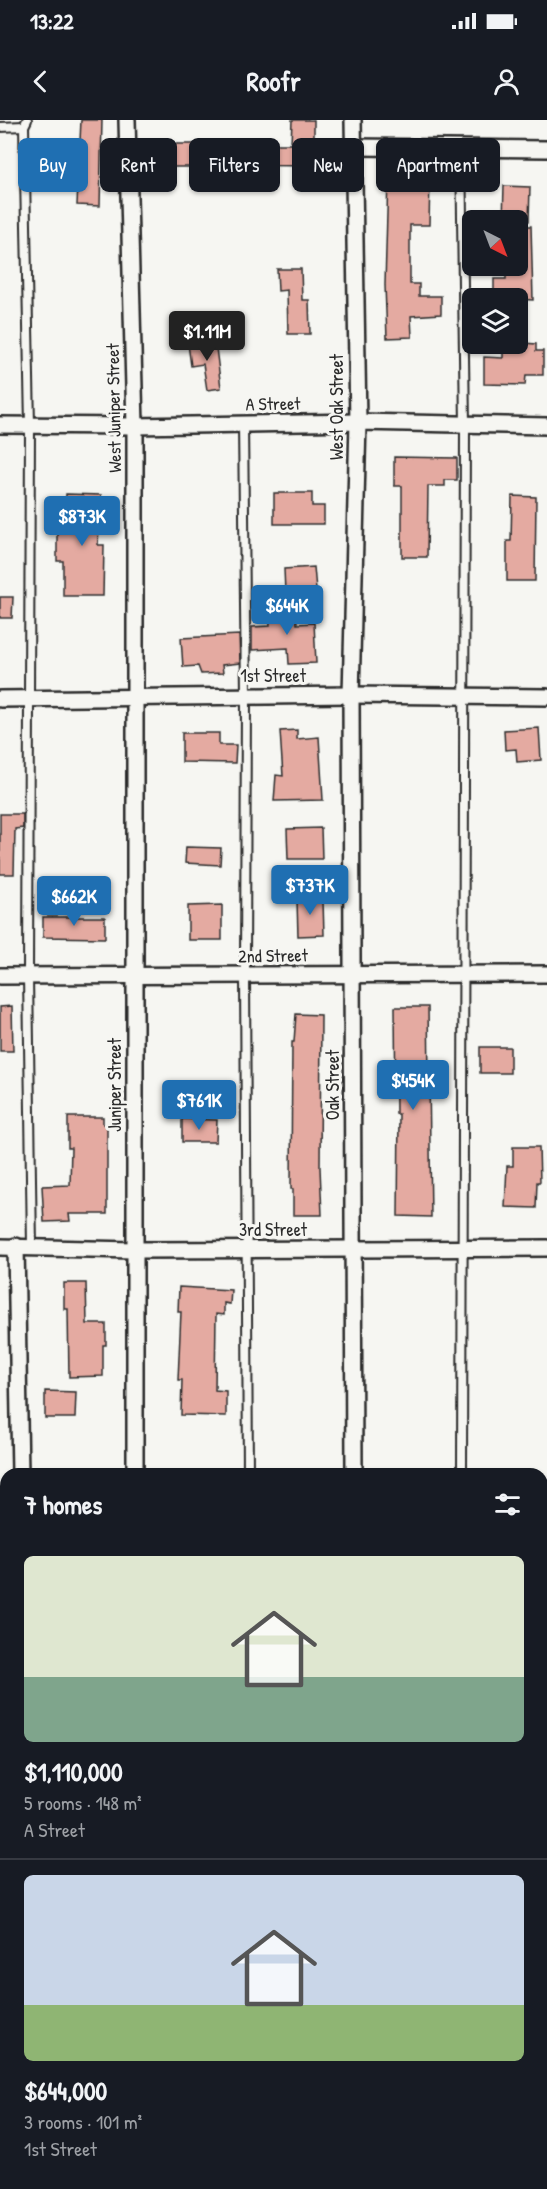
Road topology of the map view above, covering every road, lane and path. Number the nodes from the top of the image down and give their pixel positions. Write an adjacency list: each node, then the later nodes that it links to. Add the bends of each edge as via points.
1 (127, 120): 15 (street, West Juniper Street)
2 (353, 120): 5 (street, West Oak Street)
3 (26, 123): 4 (lane); 13 (lane)
4 (0, 127)
5 (354, 138)
6 (500, 148): 7 (street)
7 (547, 149)
8 (355, 192): 10 (street, West Oak Street)
9 (462, 192): 14 (lane)
10 (358, 422): 11 (street, A Street); 14 (street, A Street); 18 (street, West Oak Street)
11 (243, 424): 15 (street, A Street); 17 (lane)
12 (0, 425): 13 (street, A Street)
13 (30, 425): 15 (street, A Street); 23 (lane)
14 (465, 425): 16 (street, A Street); 20 (lane)
15 (135, 426): 19 (street, West Juniper Street)
16 (547, 426)
17 (246, 695): 18 (street, 1st Street); 19 (street, 1st Street); 29 (lane)
18 (351, 695): 20 (street, 1st Street); 25 (street, Oak Street)
19 (134, 696): 23 (street, 1st Street); 30 (street, Juniper Street)
20 (465, 696): 21 (street, 1st Street); 26 (lane)
21 (547, 697)
22 (0, 699): 23 (street, 1st Street)
23 (28, 699): 28 (lane)
24 (547, 974): 26 (street, 2nd Street)
25 (352, 975): 26 (street, 2nd Street); 29 (street, 2nd Street); 36 (street, Oak Street)
26 (463, 975): 33 (lane)
27 (0, 976): 28 (street, 2nd Street)
28 (28, 976): 30 (street, 2nd Street); 32 (lane)
29 (244, 976): 30 (street, 2nd Street); 35 (lane)
30 (134, 977): 37 (street, Juniper Street)
31 (0, 1247): 32 (street, 3rd Street)
32 (24, 1247): 37 (street, 3rd Street); 38 (street)
33 (464, 1248): 34 (street, 3rd Street); 36 (street, 3rd Street); 42 (lane)
34 (547, 1248)
35 (246, 1249): 36 (street, 3rd Street); 37 (street, 3rd Street); 40 (lane)
36 (353, 1249): 41 (street, Oak Street)
37 (134, 1250): 39 (street, Juniper Street)
38 (21, 1468)
39 (135, 1468)
40 (248, 1468)
41 (354, 1468)
42 (462, 1468)

